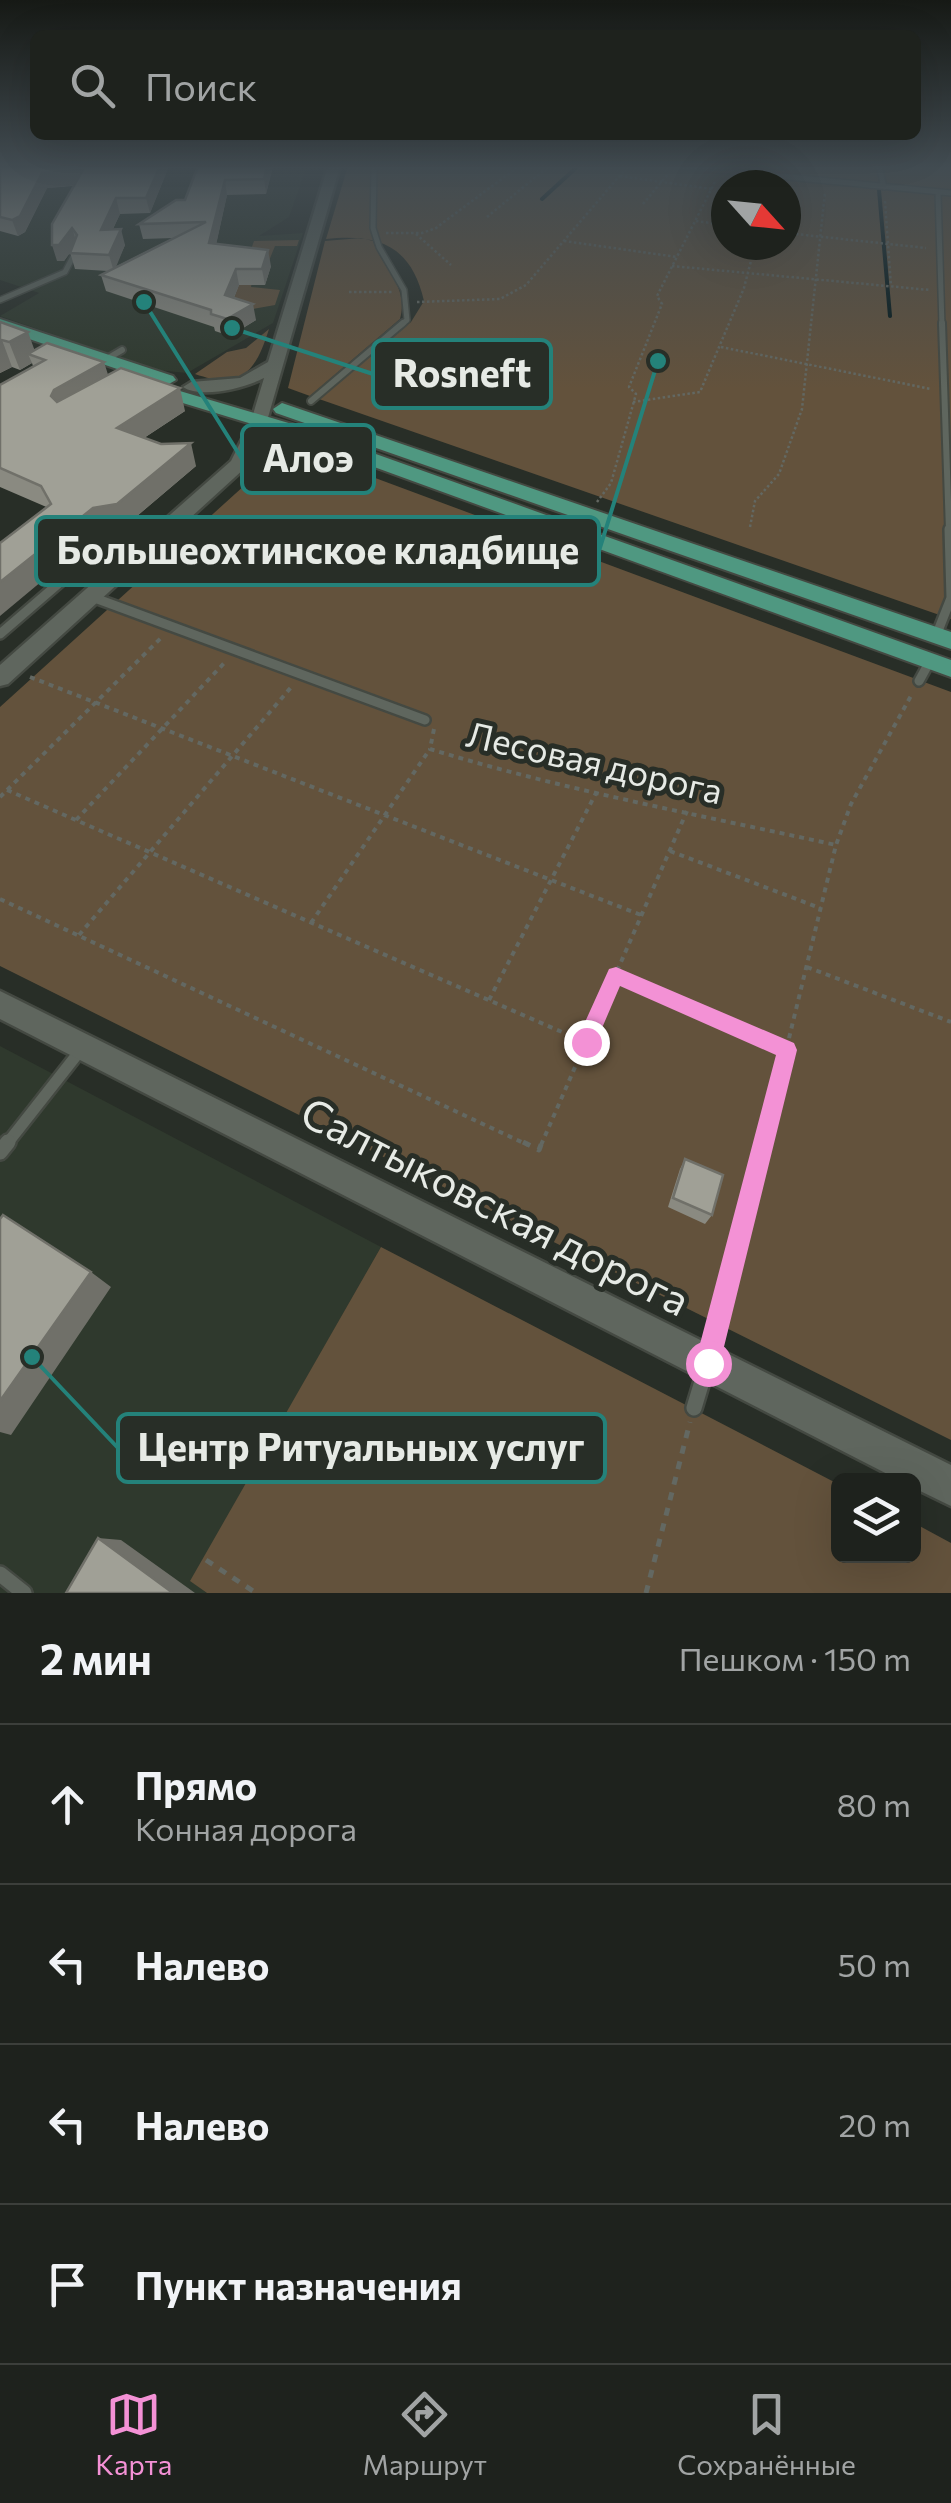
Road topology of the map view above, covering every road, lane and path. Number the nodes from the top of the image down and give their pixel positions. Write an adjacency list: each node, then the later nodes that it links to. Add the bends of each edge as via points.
1 (311, 240): 31 (street)
2 (378, 240): 22 (lane)
3 (423, 240): 15 (path)
4 (686, 240): 13 (path)
5 (819, 240): 18 (path)
6 (846, 240): 10 (path)
7 (888, 240): 10 (path)
8 (940, 240): 12 (lane)
9 (564, 241): 13 (path); 23 (path, via 526,286 500,300)
10 (888, 244): 12 (path); 19 (path)
11 (76, 250): 24 (lane, via 65,272)
12 (940, 250): 20 (lane)
13 (677, 257): 16 (path)
14 (751, 260): 17 (path)
15 (451, 264)
16 (672, 266): 17 (path); 35 (path, via 656,296 662,304 648,345 629,380)
17 (748, 273): 18 (path); 27 (path)
18 (815, 279): 19 (path); 30 (path)
19 (890, 286): 20 (path)
20 (940, 291): 33 (lane)
21 (348, 292): 22 (path)
22 (406, 292): 23 (lane)
23 (410, 302): 34 (lane, via 407,320)
24 (0, 304)
25 (0, 324): 29 (main road)
26 (0, 336): 36 (main road)
27 (721, 347): 30 (path); 35 (path, via 700,392)
28 (122, 350): 29 (lane)
29 (105, 360): 32 (main road)
30 (807, 365): 33 (path); 40 (path, via 802,409 778,474 754,501)
31 (273, 366): 32 (street, via 244,382); 36 (street)
32 (191, 387): 36 (main road)
33 (942, 389): 45 (lane, via 950,598)
34 (311, 401)
35 (634, 402): 39 (path)
36 (263, 404): 37 (main road); 37 (main road, via 284,403 335,420); 38 (street)
37 (339, 437): 38 (street, via 282,443); 45 (main road); 47 (main road)
38 (239, 464): 41 (street)
39 (598, 502)
40 (750, 526)
41 (153, 542): 42 (street); 44 (lane, via 108,540)
42 (92, 597): 43 (lane, Лесовая дорога); 48 (street)
43 (174, 626): 46 (lane, Лесовая дорога); 51 (path)
44 (0, 634)
45 (944, 639)
46 (237, 650): 49 (lane, Лесовая дорога); 53 (path)
47 (933, 670): 62 (path, via 852,804)
48 (3, 673)
49 (302, 674): 52 (lane, Лесовая дорога); 55 (path)
50 (30, 677): 51 (path)
51 (96, 702): 53 (path); 56 (path)
52 (425, 720): 54 (path, Лесовая дорога, via 436,732)
53 (163, 728): 55 (path); 61 (path)
54 (430, 750): 57 (path, Лесовая дорога, via 516,778); 60 (path)
55 (232, 756): 60 (path); 64 (path)
56 (7, 790): 58 (path); 61 (path)
57 (596, 793): 59 (path, Лесовая дорога); 65 (path)
58 (0, 797)
59 (688, 811): 62 (path, Лесовая дорога); 63 (path)
60 (385, 815): 65 (path); 69 (path)
61 (76, 820): 64 (path)
62 (836, 846): 67 (path)
63 (670, 851): 67 (path); 68 (path)
64 (150, 852): 69 (path); 70 (path)
65 (551, 880): 68 (path); 73 (path)
66 (0, 899): 70 (path)
67 (821, 908): 71 (path)
68 (642, 916): 72 (path)
69 (312, 923): 73 (path)
70 (79, 936): 76 (path, via 539,1150)
71 (807, 967): 75 (path); 78 (path)
72 (616, 975): 76 (path); 78 (path)
73 (489, 1000): 76 (path)
74 (0, 1004): 77 (street, Салтыковская дорога)
75 (951, 1022)
76 (586, 1042)
77 (84, 1046): 79 (lane); 81 (street, Салтыковская дорога)
78 (787, 1050): 80 (path)
79 (0, 1152)
80 (719, 1324): 81 (lane)
81 (708, 1363): 82 (lane); 83 (street, Салтыковская дорога)
82 (694, 1408): 88 (path)
83 (951, 1486)
84 (206, 1560): 87 (path)
85 (0, 1574): 86 (lane)
86 (24, 1593)
87 (256, 1593)
88 (646, 1593)

